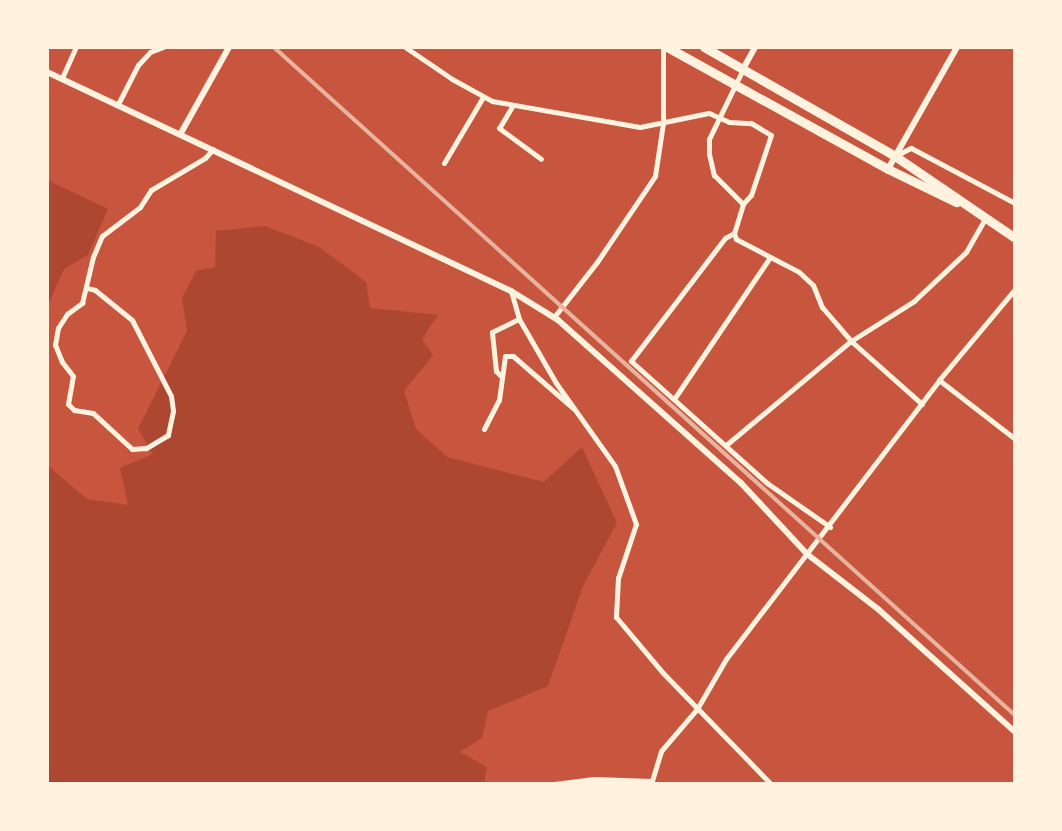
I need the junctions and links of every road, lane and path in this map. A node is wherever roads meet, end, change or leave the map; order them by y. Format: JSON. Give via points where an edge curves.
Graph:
{"nodes":[{"id":1,"x":76,"y":47,"type":"edge"},
{"id":2,"x":163,"y":47,"type":"edge"},
{"id":3,"x":229,"y":47,"type":"edge"},
{"id":4,"x":405,"y":47,"type":"edge"},
{"id":5,"x":665,"y":47,"type":"edge"},
{"id":6,"x":704,"y":47,"type":"edge"},
{"id":7,"x":755,"y":47,"type":"edge"},
{"id":8,"x":957,"y":47,"type":"edge"},
{"id":9,"x":743,"y":69,"type":"junction"},
{"id":10,"x":47,"y":72,"type":"edge"},
{"id":11,"x":62,"y":78,"type":"junction"},
{"id":12,"x":734,"y":85,"type":"junction"},
{"id":13,"x":483,"y":97,"type":"junction"},
{"id":14,"x":118,"y":104,"type":"junction"},
{"id":15,"x":513,"y":105,"type":"junction"},
{"id":16,"x":720,"y":118,"type":"junction"},
{"id":17,"x":663,"y":123,"type":"junction"},
{"id":18,"x":181,"y":133,"type":"junction"},
{"id":19,"x":213,"y":149,"type":"junction"},
{"id":20,"x":895,"y":156,"type":"junction"},
{"id":21,"x":541,"y":159,"type":"dead end"},
{"id":22,"x":444,"y":163,"type":"dead end"},
{"id":23,"x":888,"y":169,"type":"junction"},
{"id":24,"x":1015,"y":203,"type":"edge"},
{"id":25,"x":743,"y":204,"type":"junction"},
{"id":26,"x":986,"y":216,"type":"junction"},
{"id":27,"x":734,"y":233,"type":"junction"},
{"id":28,"x":1015,"y":238,"type":"edge"},
{"id":29,"x":770,"y":257,"type":"junction"},
{"id":30,"x":87,"y":288,"type":"junction"},
{"id":31,"x":1015,"y":289,"type":"edge"},
{"id":32,"x":511,"y":291,"type":"junction"},
{"id":33,"x":554,"y":317,"type":"junction"},
{"id":34,"x":519,"y":319,"type":"junction"},
{"id":35,"x":851,"y":341,"type":"junction"},
{"id":36,"x":501,"y":376,"type":"junction"},
{"id":37,"x":939,"y":380,"type":"junction"},
{"id":38,"x":674,"y":399,"type":"junction"},
{"id":39,"x":922,"y":404,"type":"junction"},
{"id":40,"x":574,"y":409,"type":"junction"},
{"id":41,"x":484,"y":429,"type":"dead end"},
{"id":42,"x":1015,"y":439,"type":"edge"},
{"id":43,"x":726,"y":445,"type":"junction"},
{"id":44,"x":830,"y":527,"type":"junction"},
{"id":45,"x":807,"y":554,"type":"junction"},
{"id":46,"x":697,"y":709,"type":"junction"},
{"id":47,"x":1015,"y":732,"type":"edge"},
{"id":48,"x":652,"y":783,"type":"edge"},
{"id":49,"x":554,"y":784,"type":"edge"},
{"id":50,"x":771,"y":784,"type":"edge"}],
"edges":[{"from":1,"to":11,"type":"street"},
{"from":2,"to":14,"type":"street","via":[[150,52],[138,65]]},
{"from":3,"to":18,"type":"street"},
{"from":4,"to":13,"type":"street"},
{"from":5,"to":12,"type":"highway"},
{"from":5,"to":17,"type":"street"},
{"from":6,"to":9,"type":"highway"},
{"from":7,"to":9,"type":"street"},
{"from":8,"to":20,"type":"street"},
{"from":9,"to":12,"type":"street"},
{"from":9,"to":20,"type":"highway"},
{"from":10,"to":11,"type":"street"},
{"from":11,"to":14,"type":"street"},
{"from":12,"to":16,"type":"street"},
{"from":12,"to":23,"type":"highway"},
{"from":13,"to":15,"type":"street"},
{"from":13,"to":22,"type":"street"},
{"from":14,"to":18,"type":"street"},
{"from":15,"to":17,"type":"street","via":[[639,127]]},
{"from":15,"to":21,"type":"street","via":[[499,128]]},
{"from":16,"to":17,"type":"street","via":[[709,113]]},
{"from":16,"to":25,"type":"street","via":[[709,139],[711,164],[714,175]]},
{"from":16,"to":25,"type":"street","via":[[751,123],[771,135],[751,195]]},
{"from":17,"to":33,"type":"street","via":[[656,176]]},
{"from":18,"to":19,"type":"street"},
{"from":19,"to":30,"type":"street","via":[[151,190],[140,207],[102,236]]},
{"from":19,"to":32,"type":"street"},
{"from":20,"to":23,"type":"street"},
{"from":20,"to":24,"type":"street","via":[[911,148]]},
{"from":20,"to":26,"type":"highway"},
{"from":23,"to":26,"type":"highway"},
{"from":25,"to":27,"type":"street"},
{"from":26,"to":28,"type":"highway"},
{"from":26,"to":35,"type":"street","via":[[966,252],[914,301]]},
{"from":27,"to":29,"type":"street","via":[[736,239]]},
{"from":27,"to":38,"type":"street","via":[[725,238],[631,361]]},
{"from":29,"to":35,"type":"street","via":[[813,285],[822,307]]},
{"from":29,"to":38,"type":"street"},
{"from":30,"to":30,"type":"street","via":[[82,303],[67,314],[55,345],[73,376],[68,404],[74,410],[93,413],[132,449],[146,448],[168,435],[171,396],[132,320]]},
{"from":31,"to":37,"type":"street"},
{"from":32,"to":33,"type":"street"},
{"from":32,"to":34,"type":"street"},
{"from":33,"to":45,"type":"street","via":[[741,483]]},
{"from":34,"to":36,"type":"street","via":[[492,332],[496,371]]},
{"from":34,"to":40,"type":"street"},
{"from":35,"to":39,"type":"street"},
{"from":35,"to":43,"type":"street"},
{"from":36,"to":40,"type":"street","via":[[505,356],[513,356]]},
{"from":36,"to":41,"type":"street","via":[[499,400]]},
{"from":37,"to":39,"type":"street"},
{"from":37,"to":42,"type":"street"},
{"from":38,"to":43,"type":"street"},
{"from":39,"to":44,"type":"street"},
{"from":40,"to":46,"type":"street","via":[[615,466],[636,524],[618,578],[616,617]]},
{"from":43,"to":44,"type":"street","via":[[767,482]]},
{"from":44,"to":45,"type":"street"},
{"from":45,"to":46,"type":"street","via":[[726,659]]},
{"from":45,"to":47,"type":"street","via":[[878,609]]},
{"from":46,"to":48,"type":"street","via":[[661,751]]},
{"from":46,"to":50,"type":"street"},
{"from":48,"to":49,"type":"street","via":[[594,779]]}]}
